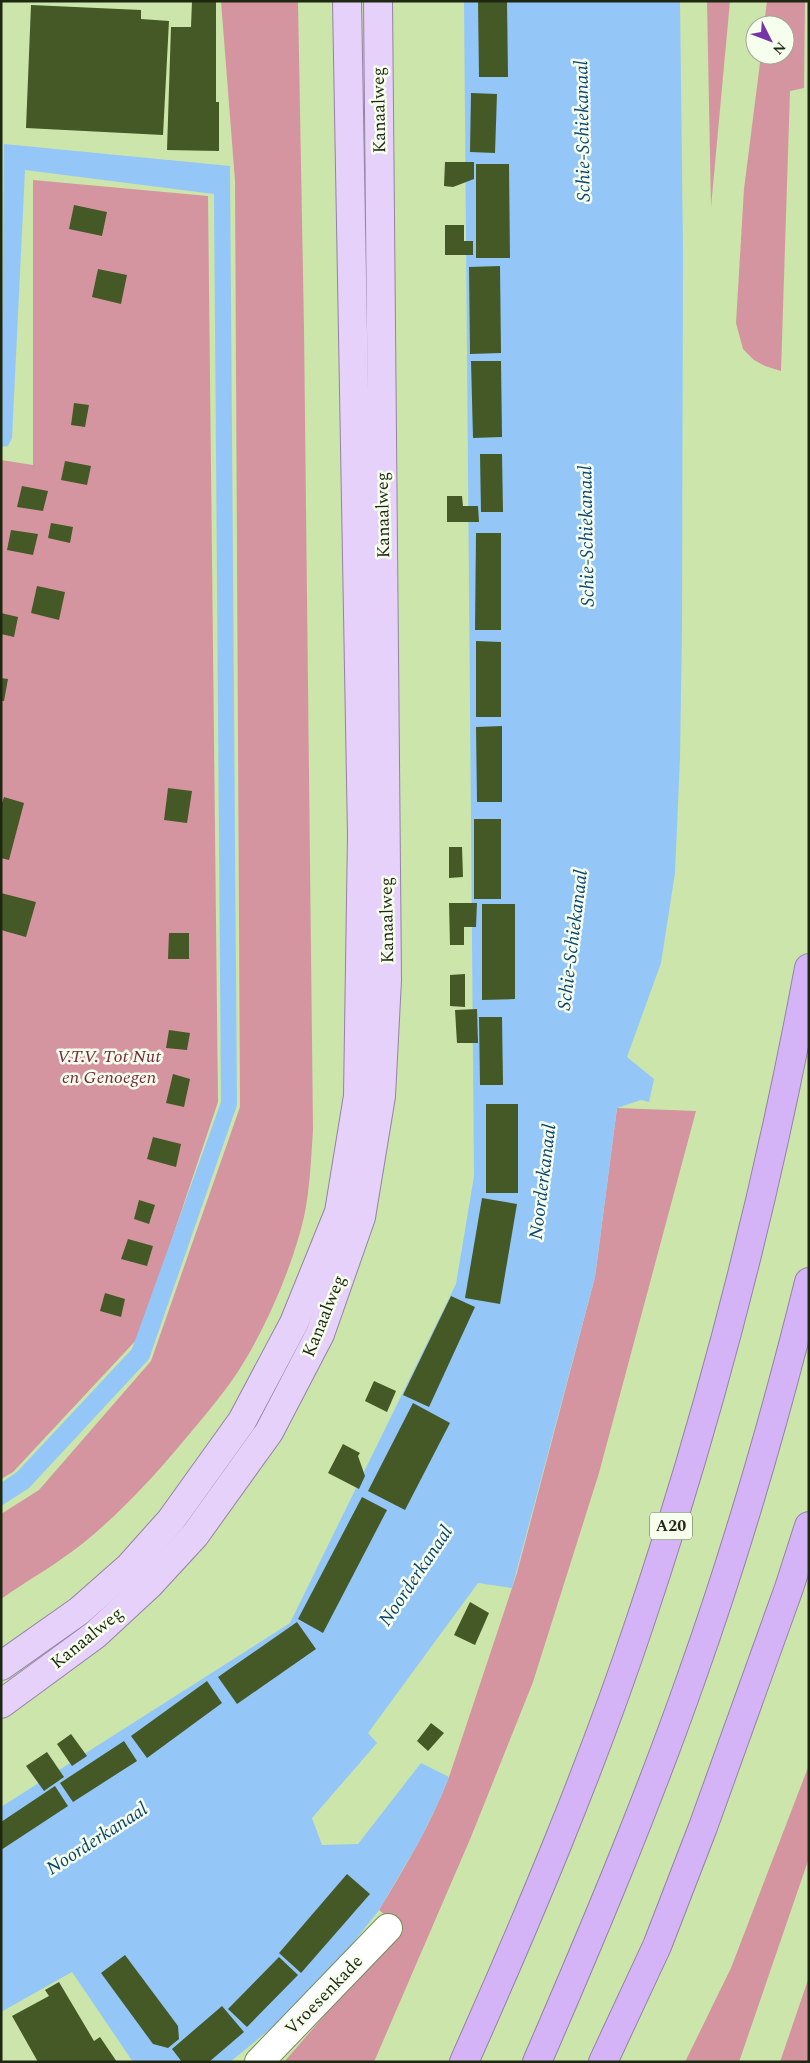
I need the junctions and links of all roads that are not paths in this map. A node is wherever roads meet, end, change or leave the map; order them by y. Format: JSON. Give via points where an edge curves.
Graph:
{"nodes":[{"id":1,"x":347,"y":1,"type":"edge"},
{"id":2,"x":378,"y":1,"type":"edge"},
{"id":3,"x":809,"y":968,"type":"edge"},
{"id":4,"x":809,"y":1282,"type":"edge"},
{"id":5,"x":809,"y":1526,"type":"edge"},
{"id":6,"x":1,"y":1666,"type":"edge"},
{"id":7,"x":1,"y":1704,"type":"edge"},
{"id":8,"x":388,"y":1928,"type":"dead end"},
{"id":9,"x":259,"y":2062,"type":"edge"},
{"id":10,"x":464,"y":2062,"type":"edge"},
{"id":11,"x":537,"y":2062,"type":"edge"},
{"id":12,"x":604,"y":2062,"type":"edge"}],
"edges":[{"from":1,"to":6,"type":"main road","name":"Kanaalweg","via":[[362,835],[358,1096],[339,1212],[294,1323],[242,1421],[172,1520],[128,1567],[79,1611]]},
{"from":2,"to":7,"type":"main road","name":"Kanaalweg","via":[[387,980],[380,1096],[361,1217],[320,1334],[269,1432],[195,1535],[149,1585],[95,1635]]},
{"from":3,"to":10,"type":"highway","number":"A20","via":[[777,1129],[697,1444],[640,1623],[592,1757],[527,1922]]},
{"from":4,"to":11,"type":"highway","via":[[772,1425],[692,1676],[641,1813]]},
{"from":5,"to":12,"type":"highway","via":[[703,1827],[657,1946]]},
{"from":8,"to":9,"type":"street","name":"Vroesenkade"}]}
